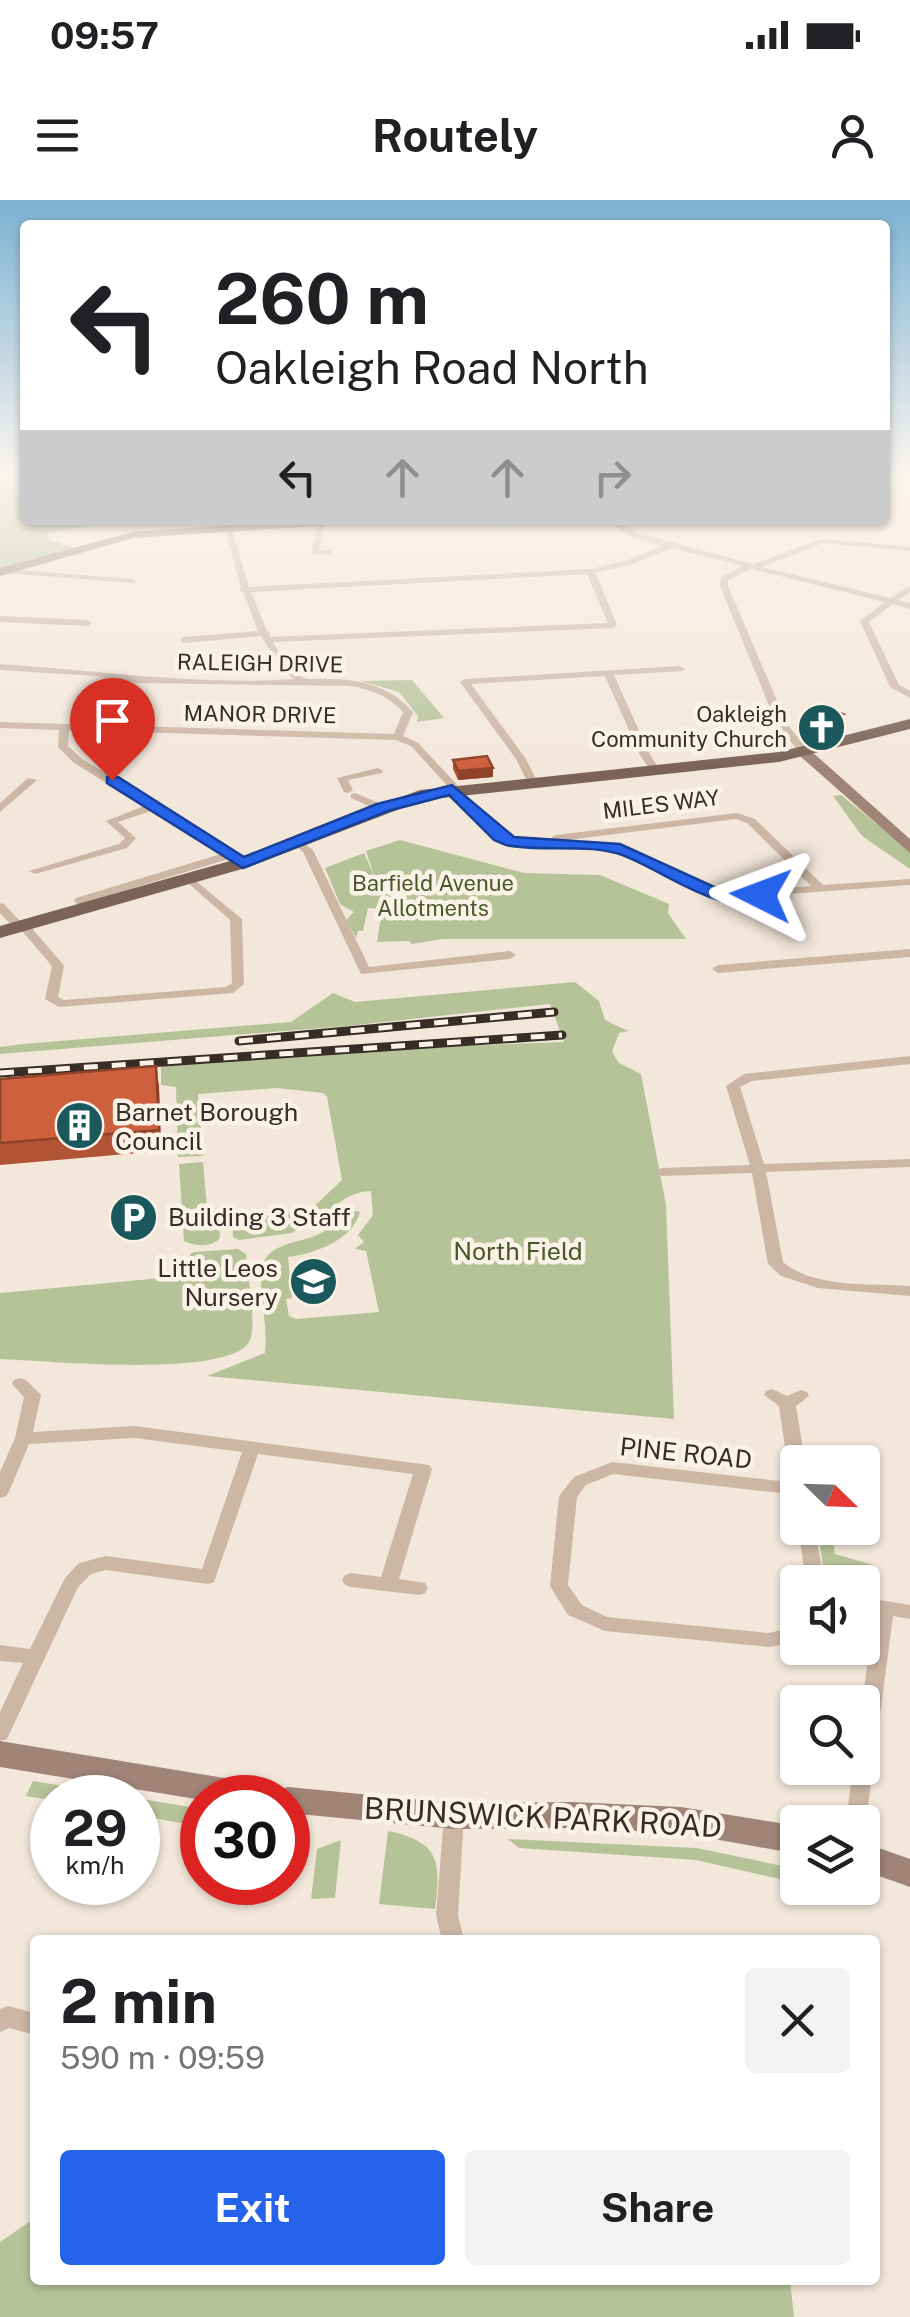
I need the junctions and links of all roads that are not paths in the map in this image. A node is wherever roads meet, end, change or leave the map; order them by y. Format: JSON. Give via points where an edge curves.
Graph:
{"nodes":[{"id":1,"x":239,"y":570,"type":"edge"},
{"id":2,"x":596,"y":570,"type":"edge"},
{"id":3,"x":745,"y":570,"type":"edge"},
{"id":4,"x":763,"y":570,"type":"edge"},
{"id":5,"x":590,"y":571,"type":"junction"},
{"id":6,"x":4,"y":572,"type":"edge"},
{"id":7,"x":132,"y":581,"type":"dead end"},
{"id":8,"x":910,"y":588,"type":"edge"},
{"id":9,"x":244,"y":590,"type":"junction"},
{"id":10,"x":890,"y":602,"type":"junction"},
{"id":11,"x":910,"y":606,"type":"edge"},
{"id":12,"x":0,"y":619,"type":"edge"},
{"id":13,"x":88,"y":623,"type":"dead end"},
{"id":14,"x":268,"y":636,"type":"junction"},
{"id":15,"x":184,"y":640,"type":"dead end"},
{"id":16,"x":0,"y":667,"type":"edge"},
{"id":17,"x":680,"y":669,"type":"dead end"},
{"id":18,"x":608,"y":674,"type":"junction"},
{"id":19,"x":301,"y":680,"type":"junction"},
{"id":20,"x":910,"y":695,"type":"edge"},
{"id":21,"x":910,"y":724,"type":"edge"},
{"id":22,"x":0,"y":726,"type":"edge"},
{"id":23,"x":64,"y":730,"type":"junction"},
{"id":24,"x":398,"y":736,"type":"junction"},
{"id":25,"x":805,"y":753,"type":"junction"},
{"id":26,"x":378,"y":771,"type":"dead end"},
{"id":27,"x":656,"y":771,"type":"junction"},
{"id":28,"x":32,"y":780,"type":"dead end"},
{"id":29,"x":533,"y":783,"type":"junction"},
{"id":30,"x":452,"y":789,"type":"junction"},
{"id":31,"x":154,"y":806,"type":"junction"},
{"id":32,"x":382,"y":808,"type":"junction"},
{"id":33,"x":0,"y":810,"type":"edge"},
{"id":34,"x":593,"y":833,"type":"junction"},
{"id":35,"x":298,"y":842,"type":"junction"},
{"id":36,"x":537,"y":842,"type":"junction"},
{"id":37,"x":620,"y":848,"type":"junction"},
{"id":38,"x":910,"y":848,"type":"edge"},
{"id":39,"x":237,"y":859,"type":"junction"},
{"id":40,"x":35,"y":871,"type":"dead end"},
{"id":41,"x":190,"y":880,"type":"junction"},
{"id":42,"x":910,"y":882,"type":"edge"},
{"id":43,"x":159,"y":883,"type":"junction"},
{"id":44,"x":821,"y":889,"type":"junction"},
{"id":45,"x":0,"y":906,"type":"edge"},
{"id":46,"x":22,"y":927,"type":"junction"},
{"id":47,"x":0,"y":932,"type":"edge"},
{"id":48,"x":910,"y":953,"type":"edge"},
{"id":49,"x":510,"y":955,"type":"dead end"},
{"id":50,"x":718,"y":969,"type":"dead end"},
{"id":51,"x":910,"y":1060,"type":"edge"},
{"id":52,"x":910,"y":1163,"type":"edge"},
{"id":53,"x":758,"y":1169,"type":"junction"},
{"id":54,"x":662,"y":1172,"type":"dead end"},
{"id":55,"x":910,"y":1291,"type":"edge"},
{"id":56,"x":20,"y":1384,"type":"dead end"},
{"id":57,"x":787,"y":1398,"type":"dead end"},
{"id":58,"x":23,"y":1438,"type":"junction"},
{"id":59,"x":794,"y":1445,"type":"edge"},
{"id":60,"x":251,"y":1449,"type":"junction"},
{"id":61,"x":780,"y":1487,"type":"edge"},
{"id":62,"x":0,"y":1492,"type":"edge"},
{"id":63,"x":351,"y":1580,"type":"dead end"},
{"id":64,"x":388,"y":1585,"type":"junction"},
{"id":65,"x":419,"y":1588,"type":"dead end"},
{"id":66,"x":880,"y":1607,"type":"edge"},
{"id":67,"x":884,"y":1608,"type":"junction"},
{"id":68,"x":910,"y":1612,"type":"edge"},
{"id":69,"x":780,"y":1638,"type":"edge"},
{"id":70,"x":0,"y":1652,"type":"edge"},
{"id":71,"x":34,"y":1657,"type":"junction"},
{"id":72,"x":0,"y":1734,"type":"edge"},
{"id":73,"x":0,"y":1754,"type":"edge"},
{"id":74,"x":180,"y":1784,"type":"edge"},
{"id":75,"x":310,"y":1802,"type":"edge"},
{"id":76,"x":858,"y":1805,"type":"edge"},
{"id":77,"x":454,"y":1816,"type":"junction"},
{"id":78,"x":780,"y":1837,"type":"edge"},
{"id":79,"x":880,"y":1863,"type":"edge"},
{"id":80,"x":910,"y":1874,"type":"edge"},
{"id":81,"x":453,"y":1935,"type":"edge"},
{"id":82,"x":0,"y":2022,"type":"edge"},
{"id":83,"x":30,"y":2023,"type":"edge"}],
"edges":[{"from":1,"to":9,"type":"street"},
{"from":2,"to":5,"type":"street"},
{"from":3,"to":25,"type":"street","via":[[724,578],[724,586],[766,693]]},
{"from":4,"to":10,"type":"street"},
{"from":5,"to":9,"type":"street"},
{"from":5,"to":14,"type":"street","via":[[613,626]]},
{"from":6,"to":7,"type":"street"},
{"from":8,"to":10,"type":"street"},
{"from":9,"to":14,"type":"street"},
{"from":10,"to":11,"type":"street"},
{"from":10,"to":20,"type":"street","via":[[864,621],[895,687]]},
{"from":12,"to":13,"type":"street"},
{"from":14,"to":15,"type":"street"},
{"from":14,"to":19,"type":"street","via":[[288,673]]},
{"from":16,"to":19,"type":"street","name":"RALEIGH DRIVE","via":[[137,680]]},
{"from":17,"to":18,"type":"street"},
{"from":18,"to":27,"type":"street"},
{"from":18,"to":29,"type":"street","via":[[465,682]]},
{"from":19,"to":24,"type":"street","name":"RALEIGH DRIVE","via":[[388,692],[408,712]]},
{"from":21,"to":25,"type":"main road"},
{"from":22,"to":23,"type":"street","name":"MANOR DRIVE"},
{"from":23,"to":24,"type":"street","name":"MANOR DRIVE"},
{"from":23,"to":31,"type":"street","via":[[63,747],[70,754]]},
{"from":24,"to":30,"type":"street","via":[[414,744]]},
{"from":25,"to":27,"type":"main road"},
{"from":25,"to":38,"type":"main road"},
{"from":26,"to":32,"type":"street","via":[[342,778],[352,793]]},
{"from":27,"to":29,"type":"main road"},
{"from":28,"to":33,"type":"street"},
{"from":29,"to":30,"type":"main road"},
{"from":30,"to":32,"type":"main road"},
{"from":30,"to":36,"type":"street","via":[[500,837]]},
{"from":31,"to":39,"type":"street"},
{"from":31,"to":40,"type":"street","via":[[111,821],[130,838],[124,846]]},
{"from":32,"to":35,"type":"main road"},
{"from":34,"to":36,"type":"street","name":"MILES WAY"},
{"from":34,"to":37,"type":"street"},
{"from":34,"to":44,"type":"street","name":"MILES WAY","via":[[737,816],[751,821]]},
{"from":35,"to":39,"type":"main road"},
{"from":35,"to":49,"type":"street","via":[[308,850],[365,971]]},
{"from":36,"to":37,"type":"street"},
{"from":37,"to":44,"type":"street","via":[[720,896]]},
{"from":39,"to":41,"type":"main road"},
{"from":39,"to":43,"type":"street"},
{"from":41,"to":43,"type":"main road"},
{"from":41,"to":46,"type":"street","via":[[236,920],[238,984],[229,990],[63,1004],[51,999],[58,966]]},
{"from":42,"to":44,"type":"street"},
{"from":43,"to":46,"type":"main road"},
{"from":45,"to":46,"type":"street"},
{"from":46,"to":47,"type":"main road"},
{"from":48,"to":50,"type":"street"},
{"from":51,"to":53,"type":"street","via":[[739,1080],[734,1086]]},
{"from":52,"to":53,"type":"street"},
{"from":53,"to":54,"type":"street"},
{"from":53,"to":55,"type":"street","via":[[782,1272],[808,1281]]},
{"from":56,"to":58,"type":"street","via":[[32,1395]]},
{"from":57,"to":59,"type":"street"},
{"from":58,"to":60,"type":"street","via":[[134,1432]]},
{"from":58,"to":62,"type":"street"},
{"from":60,"to":64,"type":"street","via":[[423,1469]]},
{"from":60,"to":71,"type":"street","via":[[208,1578],[106,1563],[85,1568],[71,1582]]},
{"from":61,"to":69,"type":"street","name":"PINE ROAD","via":[[612,1468],[597,1473],[568,1496],[559,1586],[575,1610],[605,1624]]},
{"from":63,"to":64,"type":"street"},
{"from":64,"to":65,"type":"street"},
{"from":66,"to":67,"type":"street"},
{"from":67,"to":68,"type":"street"},
{"from":67,"to":76,"type":"street"},
{"from":70,"to":71,"type":"street"},
{"from":71,"to":72,"type":"street"},
{"from":73,"to":74,"type":"main road"},
{"from":75,"to":77,"type":"main road","name":"BRUNSWICK PARK ROAD"},
{"from":77,"to":78,"type":"main road","name":"BRUNSWICK PARK ROAD","via":[[681,1820]]},
{"from":77,"to":81,"type":"street","via":[[447,1915]]},
{"from":79,"to":80,"type":"main road"},
{"from":82,"to":83,"type":"street","via":[[8,2017]]}]}
